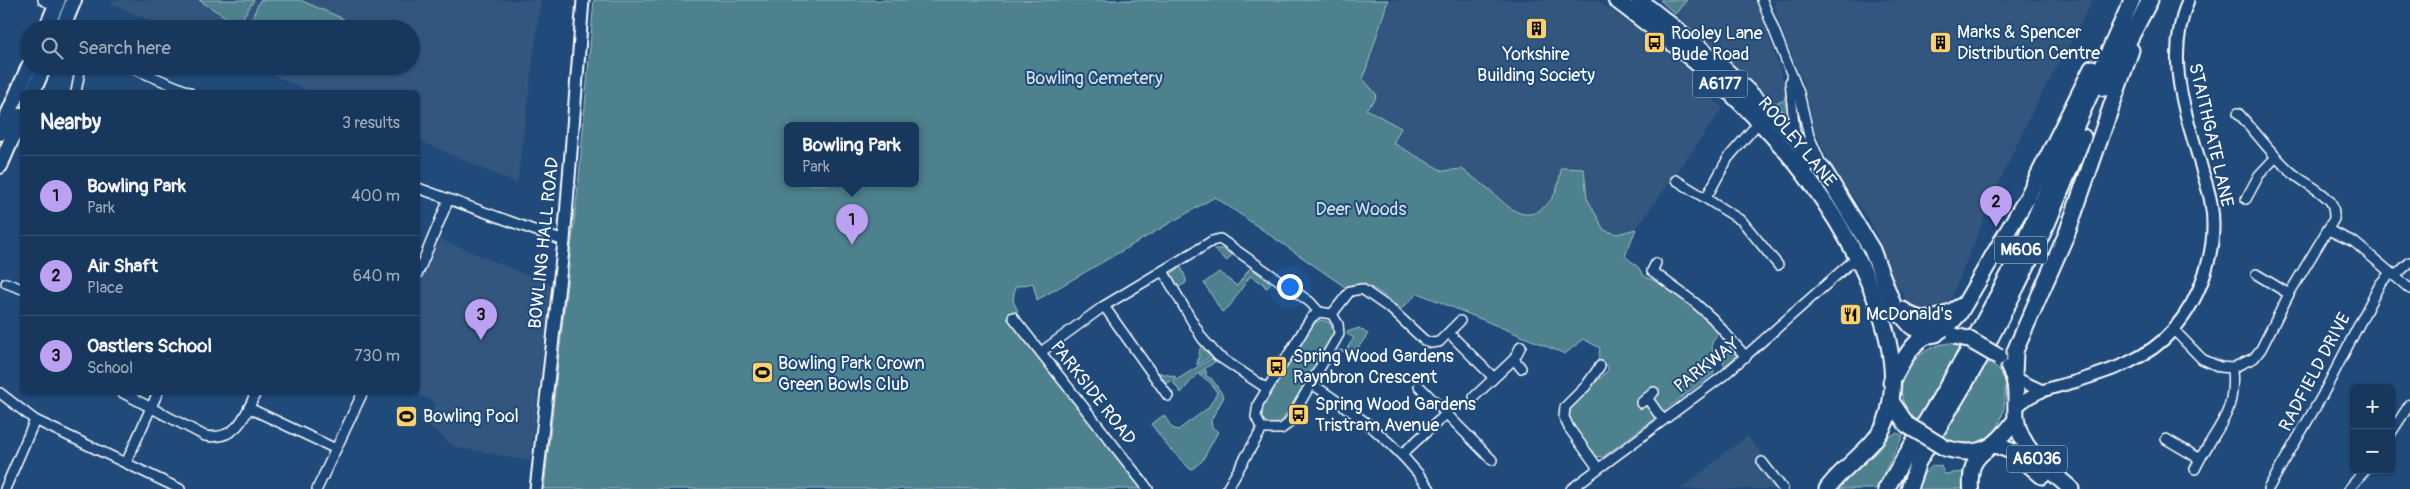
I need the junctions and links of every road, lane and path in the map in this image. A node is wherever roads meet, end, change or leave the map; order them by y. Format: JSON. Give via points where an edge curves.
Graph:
{"nodes":[{"id":1,"x":74,"y":0,"type":"edge"},
{"id":2,"x":583,"y":0,"type":"edge"},
{"id":3,"x":1616,"y":0,"type":"edge"},
{"id":4,"x":1639,"y":0,"type":"edge"},
{"id":5,"x":1763,"y":0,"type":"edge"},
{"id":6,"x":2127,"y":0,"type":"edge"},
{"id":7,"x":2132,"y":0,"type":"edge"},
{"id":8,"x":2150,"y":0,"type":"edge"},
{"id":9,"x":2188,"y":0,"type":"edge"},
{"id":10,"x":52,"y":2,"type":"edge"},
{"id":11,"x":2143,"y":15,"type":"junction"},
{"id":12,"x":48,"y":20,"type":"edge"},
{"id":13,"x":66,"y":20,"type":"edge"},
{"id":14,"x":1788,"y":67,"type":"junction"},
{"id":15,"x":25,"y":75,"type":"edge"},
{"id":16,"x":40,"y":75,"type":"edge"},
{"id":17,"x":79,"y":75,"type":"edge"},
{"id":18,"x":148,"y":75,"type":"edge"},
{"id":19,"x":34,"y":90,"type":"edge"},
{"id":20,"x":76,"y":90,"type":"edge"},
{"id":21,"x":184,"y":90,"type":"edge"},
{"id":22,"x":2238,"y":113,"type":"dead end"},
{"id":23,"x":20,"y":120,"type":"edge"},
{"id":24,"x":1759,"y":122,"type":"junction"},
{"id":25,"x":0,"y":133,"type":"edge"},
{"id":26,"x":1794,"y":137,"type":"junction"},
{"id":27,"x":2275,"y":158,"type":"junction"},
{"id":28,"x":0,"y":166,"type":"edge"},
{"id":29,"x":1824,"y":171,"type":"junction"},
{"id":30,"x":1676,"y":180,"type":"dead end"},
{"id":31,"x":1811,"y":182,"type":"junction"},
{"id":32,"x":420,"y":189,"type":"edge"},
{"id":33,"x":1706,"y":198,"type":"junction"},
{"id":34,"x":2246,"y":199,"type":"dead end"},
{"id":35,"x":448,"y":201,"type":"junction"},
{"id":36,"x":2328,"y":230,"type":"junction"},
{"id":37,"x":564,"y":241,"type":"junction"},
{"id":38,"x":1856,"y":258,"type":"junction"},
{"id":39,"x":2410,"y":262,"type":"edge"},
{"id":40,"x":1656,"y":263,"type":"dead end"},
{"id":41,"x":1778,"y":266,"type":"dead end"},
{"id":42,"x":420,"y":268,"type":"edge"},
{"id":43,"x":1163,"y":271,"type":"junction"},
{"id":44,"x":2256,"y":274,"type":"dead end"},
{"id":45,"x":2393,"y":274,"type":"junction"},
{"id":46,"x":1883,"y":279,"type":"junction"},
{"id":47,"x":6,"y":283,"type":"dead end"},
{"id":48,"x":20,"y":288,"type":"edge"},
{"id":49,"x":2410,"y":289,"type":"edge"},
{"id":50,"x":2289,"y":294,"type":"junction"},
{"id":51,"x":1964,"y":303,"type":"junction"},
{"id":52,"x":1104,"y":306,"type":"junction"},
{"id":53,"x":1319,"y":312,"type":"junction"},
{"id":54,"x":1332,"y":314,"type":"junction"},
{"id":55,"x":1013,"y":317,"type":"dead end"},
{"id":56,"x":1458,"y":321,"type":"dead end"},
{"id":57,"x":2174,"y":330,"type":"junction"},
{"id":58,"x":1449,"y":333,"type":"junction"},
{"id":59,"x":1933,"y":334,"type":"junction"},
{"id":60,"x":1521,"y":346,"type":"dead end"},
{"id":61,"x":1041,"y":352,"type":"junction"},
{"id":62,"x":1746,"y":357,"type":"junction"},
{"id":63,"x":1514,"y":359,"type":"junction"},
{"id":64,"x":1600,"y":366,"type":"dead end"},
{"id":65,"x":1521,"y":368,"type":"dead end"},
{"id":66,"x":2232,"y":368,"type":"junction"},
{"id":67,"x":1493,"y":377,"type":"junction"},
{"id":68,"x":2014,"y":377,"type":"junction"},
{"id":69,"x":1892,"y":382,"type":"junction"},
{"id":70,"x":1312,"y":384,"type":"junction"},
{"id":71,"x":1419,"y":386,"type":"dead end"},
{"id":72,"x":1266,"y":388,"type":"junction"},
{"id":73,"x":2040,"y":390,"type":"junction"},
{"id":74,"x":0,"y":393,"type":"edge"},
{"id":75,"x":126,"y":395,"type":"edge"},
{"id":76,"x":157,"y":395,"type":"edge"},
{"id":77,"x":255,"y":395,"type":"edge"},
{"id":78,"x":362,"y":395,"type":"edge"},
{"id":79,"x":1168,"y":396,"type":"dead end"},
{"id":80,"x":1474,"y":397,"type":"dead end"},
{"id":81,"x":1647,"y":398,"type":"dead end"},
{"id":82,"x":1891,"y":401,"type":"junction"},
{"id":83,"x":2410,"y":404,"type":"edge"},
{"id":84,"x":249,"y":408,"type":"junction"},
{"id":85,"x":151,"y":409,"type":"junction"},
{"id":86,"x":2016,"y":413,"type":"junction"},
{"id":87,"x":1445,"y":415,"type":"junction"},
{"id":88,"x":35,"y":420,"type":"junction"},
{"id":89,"x":1663,"y":420,"type":"junction"},
{"id":90,"x":1262,"y":429,"type":"junction"},
{"id":91,"x":2394,"y":429,"type":"edge"},
{"id":92,"x":2166,"y":439,"type":"dead end"},
{"id":93,"x":1991,"y":447,"type":"junction"},
{"id":94,"x":336,"y":450,"type":"junction"},
{"id":95,"x":1402,"y":454,"type":"junction"},
{"id":96,"x":2200,"y":459,"type":"junction"},
{"id":97,"x":1491,"y":461,"type":"dead end"},
{"id":98,"x":1762,"y":462,"type":"dead end"},
{"id":99,"x":126,"y":463,"type":"junction"},
{"id":100,"x":1598,"y":468,"type":"junction"},
{"id":101,"x":2195,"y":469,"type":"dead end"},
{"id":102,"x":2362,"y":474,"type":"edge"},
{"id":103,"x":0,"y":486,"type":"edge"},
{"id":104,"x":1780,"y":486,"type":"edge"},
{"id":105,"x":6,"y":489,"type":"edge"},
{"id":106,"x":180,"y":489,"type":"edge"},
{"id":107,"x":317,"y":489,"type":"edge"},
{"id":108,"x":536,"y":489,"type":"edge"},
{"id":109,"x":1148,"y":489,"type":"edge"},
{"id":110,"x":1227,"y":489,"type":"edge"},
{"id":111,"x":1430,"y":489,"type":"edge"},
{"id":112,"x":1571,"y":489,"type":"edge"},
{"id":113,"x":1769,"y":489,"type":"edge"},
{"id":114,"x":1827,"y":489,"type":"edge"},
{"id":115,"x":1886,"y":489,"type":"edge"},
{"id":116,"x":1909,"y":489,"type":"edge"},
{"id":117,"x":1971,"y":489,"type":"edge"},
{"id":118,"x":2056,"y":489,"type":"edge"},
{"id":119,"x":2071,"y":489,"type":"edge"},
{"id":120,"x":2268,"y":489,"type":"edge"},
{"id":121,"x":2349,"y":489,"type":"edge"}],
"edges":[{"from":1,"to":13,"type":"main road"},
{"from":2,"to":37,"type":"street","name":"BOWLING HALL ROAD"},
{"from":3,"to":24,"type":"highway","name":"ROOLEY LANE","number":"A6177","via":[[1704,70]]},
{"from":4,"to":26,"type":"highway","name":"ROOLEY LANE","number":"A6177","via":[[1714,59]]},
{"from":5,"to":14,"type":"street"},
{"from":6,"to":51,"type":"highway","number":"M606","via":[[2027,198]]},
{"from":7,"to":115,"type":"highway","number":"M606","via":[[2010,273],[1967,353]]},
{"from":8,"to":11,"type":"highway","number":"M606"},
{"from":9,"to":57,"type":"street","name":"STAITHGATE LANE","via":[[2178,38],[2177,71],[2182,103],[2212,203],[2212,241],[2204,277],[2189,309]]},
{"from":10,"to":12,"type":"main road"},
{"from":11,"to":68,"type":"highway","number":"M606","via":[[2067,233],[2015,351]]},
{"from":11,"to":116,"type":"highway","number":"M606","via":[[2111,73],[2018,284],[1980,358],[1922,456]]},
{"from":14,"to":26,"type":"street","via":[[1794,107]]},
{"from":14,"to":29,"type":"street","via":[[1799,93],[1809,136]]},
{"from":15,"to":25,"type":"main road"},
{"from":16,"to":19,"type":"main road"},
{"from":17,"to":20,"type":"street"},
{"from":18,"to":21,"type":"street"},
{"from":22,"to":27,"type":"street"},
{"from":23,"to":28,"type":"main road"},
{"from":24,"to":31,"type":"highway","name":"ROOLEY LANE","number":"A6177"},
{"from":24,"to":33,"type":"street","via":[[1728,158]]},
{"from":26,"to":29,"type":"highway","name":"ROOLEY LANE","number":"A6177"},
{"from":26,"to":31,"type":"street"},
{"from":27,"to":34,"type":"street","via":[[2259,175]]},
{"from":27,"to":36,"type":"street","via":[[2330,200],[2334,219]]},
{"from":29,"to":46,"type":"highway","name":"ROOLEY LANE","number":"A6177","via":[[1872,250]]},
{"from":30,"to":33,"type":"street"},
{"from":31,"to":38,"type":"highway","name":"ROOLEY LANE","number":"A6177"},
{"from":32,"to":35,"type":"street"},
{"from":33,"to":41,"type":"street","via":[[1742,221]]},
{"from":35,"to":37,"type":"street"},
{"from":35,"to":42,"type":"street"},
{"from":36,"to":45,"type":"street","via":[[2354,242]]},
{"from":36,"to":50,"type":"street"},
{"from":37,"to":108,"type":"street","name":"BOWLING HALL ROAD"},
{"from":38,"to":62,"type":"street","name":"PARKWAY"},
{"from":38,"to":69,"type":"highway","name":"ROOLEY LANE","number":"A6177","via":[[1883,317]]},
{"from":39,"to":45,"type":"street","name":"RADFIELD DRIVE"},
{"from":40,"to":62,"type":"street","via":[[1652,271],[1714,319]]},
{"from":43,"to":52,"type":"street"},
{"from":43,"to":53,"type":"street","via":[[1220,239],[1310,302]]},
{"from":43,"to":72,"type":"street","via":[[1202,338],[1218,356]]},
{"from":44,"to":50,"type":"street"},
{"from":45,"to":49,"type":"street"},
{"from":45,"to":120,"type":"street","name":"RADFIELD DRIVE","via":[[2380,284],[2322,396]]},
{"from":46,"to":51,"type":"highway","number":"M606","via":[[1904,310],[1918,319],[1942,317]]},
{"from":46,"to":59,"type":"highway","name":"ROOLEY LANE","number":"A6177","via":[[1899,315],[1914,328]]},
{"from":47,"to":48,"type":"street"},
{"from":50,"to":66,"type":"street","via":[[2261,350],[2254,358]]},
{"from":51,"to":59,"type":"highway","number":"M606","via":[[1955,320]]},
{"from":52,"to":61,"type":"street"},
{"from":52,"to":79,"type":"street"},
{"from":53,"to":54,"type":"street"},
{"from":53,"to":72,"type":"street","via":[[1310,318]]},
{"from":54,"to":58,"type":"street","via":[[1350,291],[1362,289],[1392,310],[1424,340],[1439,342]]},
{"from":54,"to":70,"type":"street","via":[[1339,334]]},
{"from":55,"to":61,"type":"street","name":"PARKSIDE ROAD"},
{"from":56,"to":58,"type":"street"},
{"from":57,"to":66,"type":"street","via":[[2202,359]]},
{"from":57,"to":73,"type":"street","name":"STAITHGATE LANE","via":[[2129,363]]},
{"from":58,"to":67,"type":"street"},
{"from":59,"to":68,"type":"highway","number":"A6177","bridge":true,"via":[[1968,339],[1999,357]]},
{"from":59,"to":69,"type":"highway","number":"A6177","via":[[1913,346]]},
{"from":60,"to":63,"type":"street"},
{"from":61,"to":109,"type":"street","name":"PARKSIDE ROAD"},
{"from":62,"to":89,"type":"street","name":"PARKWAY"},
{"from":63,"to":65,"type":"street"},
{"from":63,"to":67,"type":"street"},
{"from":64,"to":100,"type":"street","via":[[1565,407],[1564,417]]},
{"from":66,"to":96,"type":"street","via":[[2234,390],[2230,406]]},
{"from":67,"to":80,"type":"street"},
{"from":68,"to":73,"type":"street"},
{"from":68,"to":86,"type":"highway"},
{"from":69,"to":82,"type":"highway","number":"A6177"},
{"from":70,"to":90,"type":"street","via":[[1288,424],[1281,429]]},
{"from":70,"to":95,"type":"street","via":[[1368,422]]},
{"from":71,"to":87,"type":"street"},
{"from":72,"to":90,"type":"street","via":[[1255,410]]},
{"from":73,"to":86,"type":"street","name":"STAITHGATE LANE"},
{"from":74,"to":88,"type":"street"},
{"from":75,"to":85,"type":"street"},
{"from":76,"to":85,"type":"street"},
{"from":77,"to":84,"type":"street"},
{"from":78,"to":94,"type":"street"},
{"from":81,"to":89,"type":"street"},
{"from":82,"to":93,"type":"highway","bridge":true,"via":[[1907,425],[1945,448],[1955,451]]},
{"from":82,"to":114,"type":"highway","number":"A6177","via":[[1882,429]]},
{"from":83,"to":91,"type":"street"},
{"from":84,"to":85,"type":"street","via":[[235,429],[216,438],[204,436]]},
{"from":84,"to":94,"type":"street"},
{"from":85,"to":99,"type":"street"},
{"from":86,"to":93,"type":"highway"},
{"from":86,"to":119,"type":"highway","number":"A6036","via":[[2029,449]]},
{"from":87,"to":95,"type":"street"},
{"from":87,"to":97,"type":"street"},
{"from":88,"to":99,"type":"street"},
{"from":88,"to":105,"type":"street"},
{"from":89,"to":100,"type":"street","name":"PARKWAY"},
{"from":90,"to":110,"type":"street"},
{"from":92,"to":96,"type":"street"},
{"from":93,"to":117,"type":"main road","via":[[1977,457],[1971,468]]},
{"from":93,"to":118,"type":"highway","number":"A6036","via":[[2014,452]]},
{"from":94,"to":107,"type":"street"},
{"from":95,"to":111,"type":"street"},
{"from":96,"to":101,"type":"street"},
{"from":98,"to":104,"type":"street"},
{"from":99,"to":106,"type":"street"},
{"from":100,"to":112,"type":"street","name":"PARKWAY"},
{"from":102,"to":121,"type":"street"},
{"from":103,"to":105,"type":"street"},
{"from":104,"to":113,"type":"street"}]}
